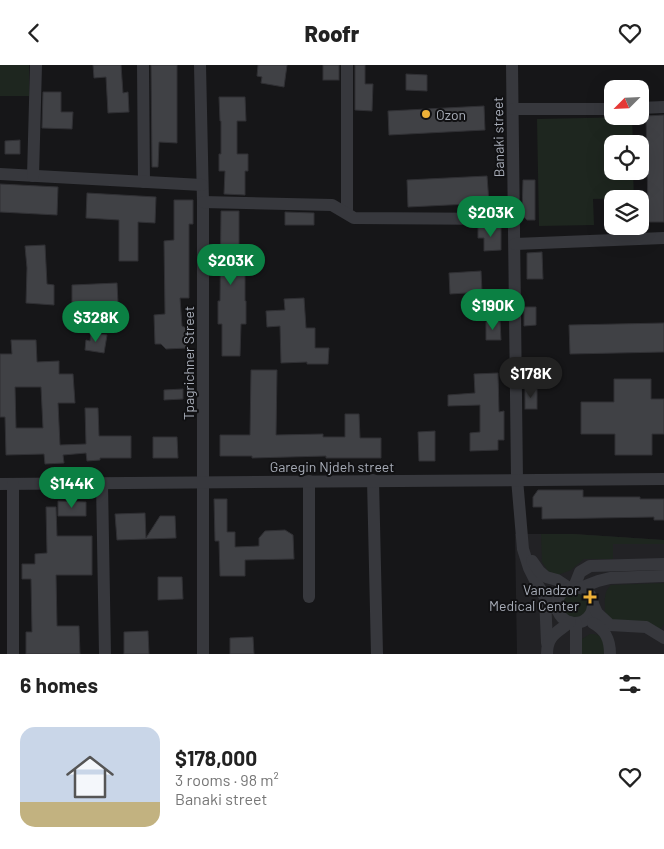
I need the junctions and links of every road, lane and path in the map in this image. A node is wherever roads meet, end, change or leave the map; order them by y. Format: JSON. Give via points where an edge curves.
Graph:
{"nodes":[{"id":1,"x":36,"y":65,"type":"edge"},
{"id":2,"x":143,"y":65,"type":"edge"},
{"id":3,"x":200,"y":65,"type":"edge"},
{"id":4,"x":347,"y":65,"type":"edge"},
{"id":5,"x":512,"y":65,"type":"edge"},
{"id":6,"x":664,"y":107,"type":"edge"},
{"id":7,"x":649,"y":108,"type":"edge"},
{"id":8,"x":513,"y":109,"type":"junction"},
{"id":9,"x":604,"y":109,"type":"edge"},
{"id":10,"x":0,"y":174,"type":"edge"},
{"id":11,"x":33,"y":176,"type":"junction"},
{"id":12,"x":144,"y":182,"type":"junction"},
{"id":13,"x":202,"y":185,"type":"junction"},
{"id":14,"x":203,"y":202,"type":"junction"},
{"id":15,"x":347,"y":213,"type":"junction"},
{"id":16,"x":514,"y":219,"type":"junction"},
{"id":17,"x":664,"y":238,"type":"edge"},
{"id":18,"x":515,"y":245,"type":"junction"},
{"id":19,"x":517,"y":479,"type":"junction"},
{"id":20,"x":664,"y":479,"type":"edge"},
{"id":21,"x":373,"y":480,"type":"junction"},
{"id":22,"x":204,"y":481,"type":"junction"},
{"id":23,"x":309,"y":481,"type":"junction"},
{"id":24,"x":102,"y":483,"type":"junction"},
{"id":25,"x":6,"y":484,"type":"edge"},
{"id":26,"x":523,"y":549,"type":"junction"},
{"id":27,"x":664,"y":564,"type":"edge"},
{"id":28,"x":664,"y":577,"type":"edge"},
{"id":29,"x":574,"y":588,"type":"junction"},
{"id":30,"x":309,"y":597,"type":"dead end"},
{"id":31,"x":545,"y":597,"type":"junction"},
{"id":32,"x":593,"y":604,"type":"junction"},
{"id":33,"x":558,"y":611,"type":"junction"},
{"id":34,"x":576,"y":622,"type":"junction"},
{"id":35,"x":664,"y":638,"type":"edge"},
{"id":36,"x":547,"y":649,"type":"edge"},
{"id":37,"x":13,"y":654,"type":"edge"},
{"id":38,"x":105,"y":654,"type":"edge"},
{"id":39,"x":203,"y":654,"type":"edge"},
{"id":40,"x":377,"y":654,"type":"edge"},
{"id":41,"x":576,"y":654,"type":"edge"},
{"id":42,"x":610,"y":654,"type":"edge"}],
"edges":[{"from":1,"to":11,"type":"street"},
{"from":2,"to":12,"type":"street"},
{"from":3,"to":13,"type":"street","name":"Tpagrichner Street"},
{"from":4,"to":15,"type":"street"},
{"from":5,"to":8,"type":"street","name":"Banaki street"},
{"from":6,"to":7,"type":"street"},
{"from":8,"to":9,"type":"street"},
{"from":8,"to":16,"type":"street","name":"Banaki street"},
{"from":10,"to":11,"type":"street"},
{"from":11,"to":12,"type":"street"},
{"from":12,"to":13,"type":"street"},
{"from":13,"to":14,"type":"street","name":"Tpagrichner Street"},
{"from":14,"to":15,"type":"street","via":[[332,205]]},
{"from":14,"to":22,"type":"street","name":"Tpagrichner Street"},
{"from":15,"to":16,"type":"street","via":[[354,218]]},
{"from":16,"to":18,"type":"street","name":"Banaki street"},
{"from":17,"to":18,"type":"street"},
{"from":18,"to":19,"type":"street","name":"Banaki street"},
{"from":19,"to":20,"type":"street","name":"Garegin Njdeh street"},
{"from":19,"to":21,"type":"street","name":"Garegin Njdeh street"},
{"from":19,"to":26,"type":"street","name":"Banaki street"},
{"from":21,"to":23,"type":"street","name":"Garegin Njdeh street"},
{"from":21,"to":40,"type":"street"},
{"from":22,"to":23,"type":"street","name":"Garegin Njdeh street"},
{"from":22,"to":24,"type":"street","name":"Garegin Njdeh street"},
{"from":22,"to":39,"type":"street","name":"Tpagrichner Street"},
{"from":23,"to":30,"type":"street"},
{"from":24,"to":25,"type":"street","name":"Garegin Njdeh street"},
{"from":24,"to":38,"type":"street"},
{"from":25,"to":37,"type":"street"},
{"from":26,"to":29,"type":"street","via":[[546,577]]},
{"from":26,"to":31,"type":"street","name":"Banaki street"},
{"from":27,"to":29,"type":"street","via":[[590,566],[580,572]]},
{"from":28,"to":29,"type":"street","via":[[610,579]]},
{"from":29,"to":32,"type":"street","via":[[589,594]]},
{"from":29,"to":33,"type":"street","via":[[564,591],[558,600]]},
{"from":31,"to":33,"type":"street"},
{"from":31,"to":36,"type":"street"},
{"from":32,"to":34,"type":"street","via":[[590,615]]},
{"from":32,"to":35,"type":"street","via":[[597,613],[610,625],[646,627]]},
{"from":33,"to":34,"type":"street","via":[[561,616]]},
{"from":34,"to":36,"type":"street","via":[[552,636]]},
{"from":34,"to":41,"type":"street"},
{"from":34,"to":42,"type":"street","via":[[590,621],[606,633]]}]}
